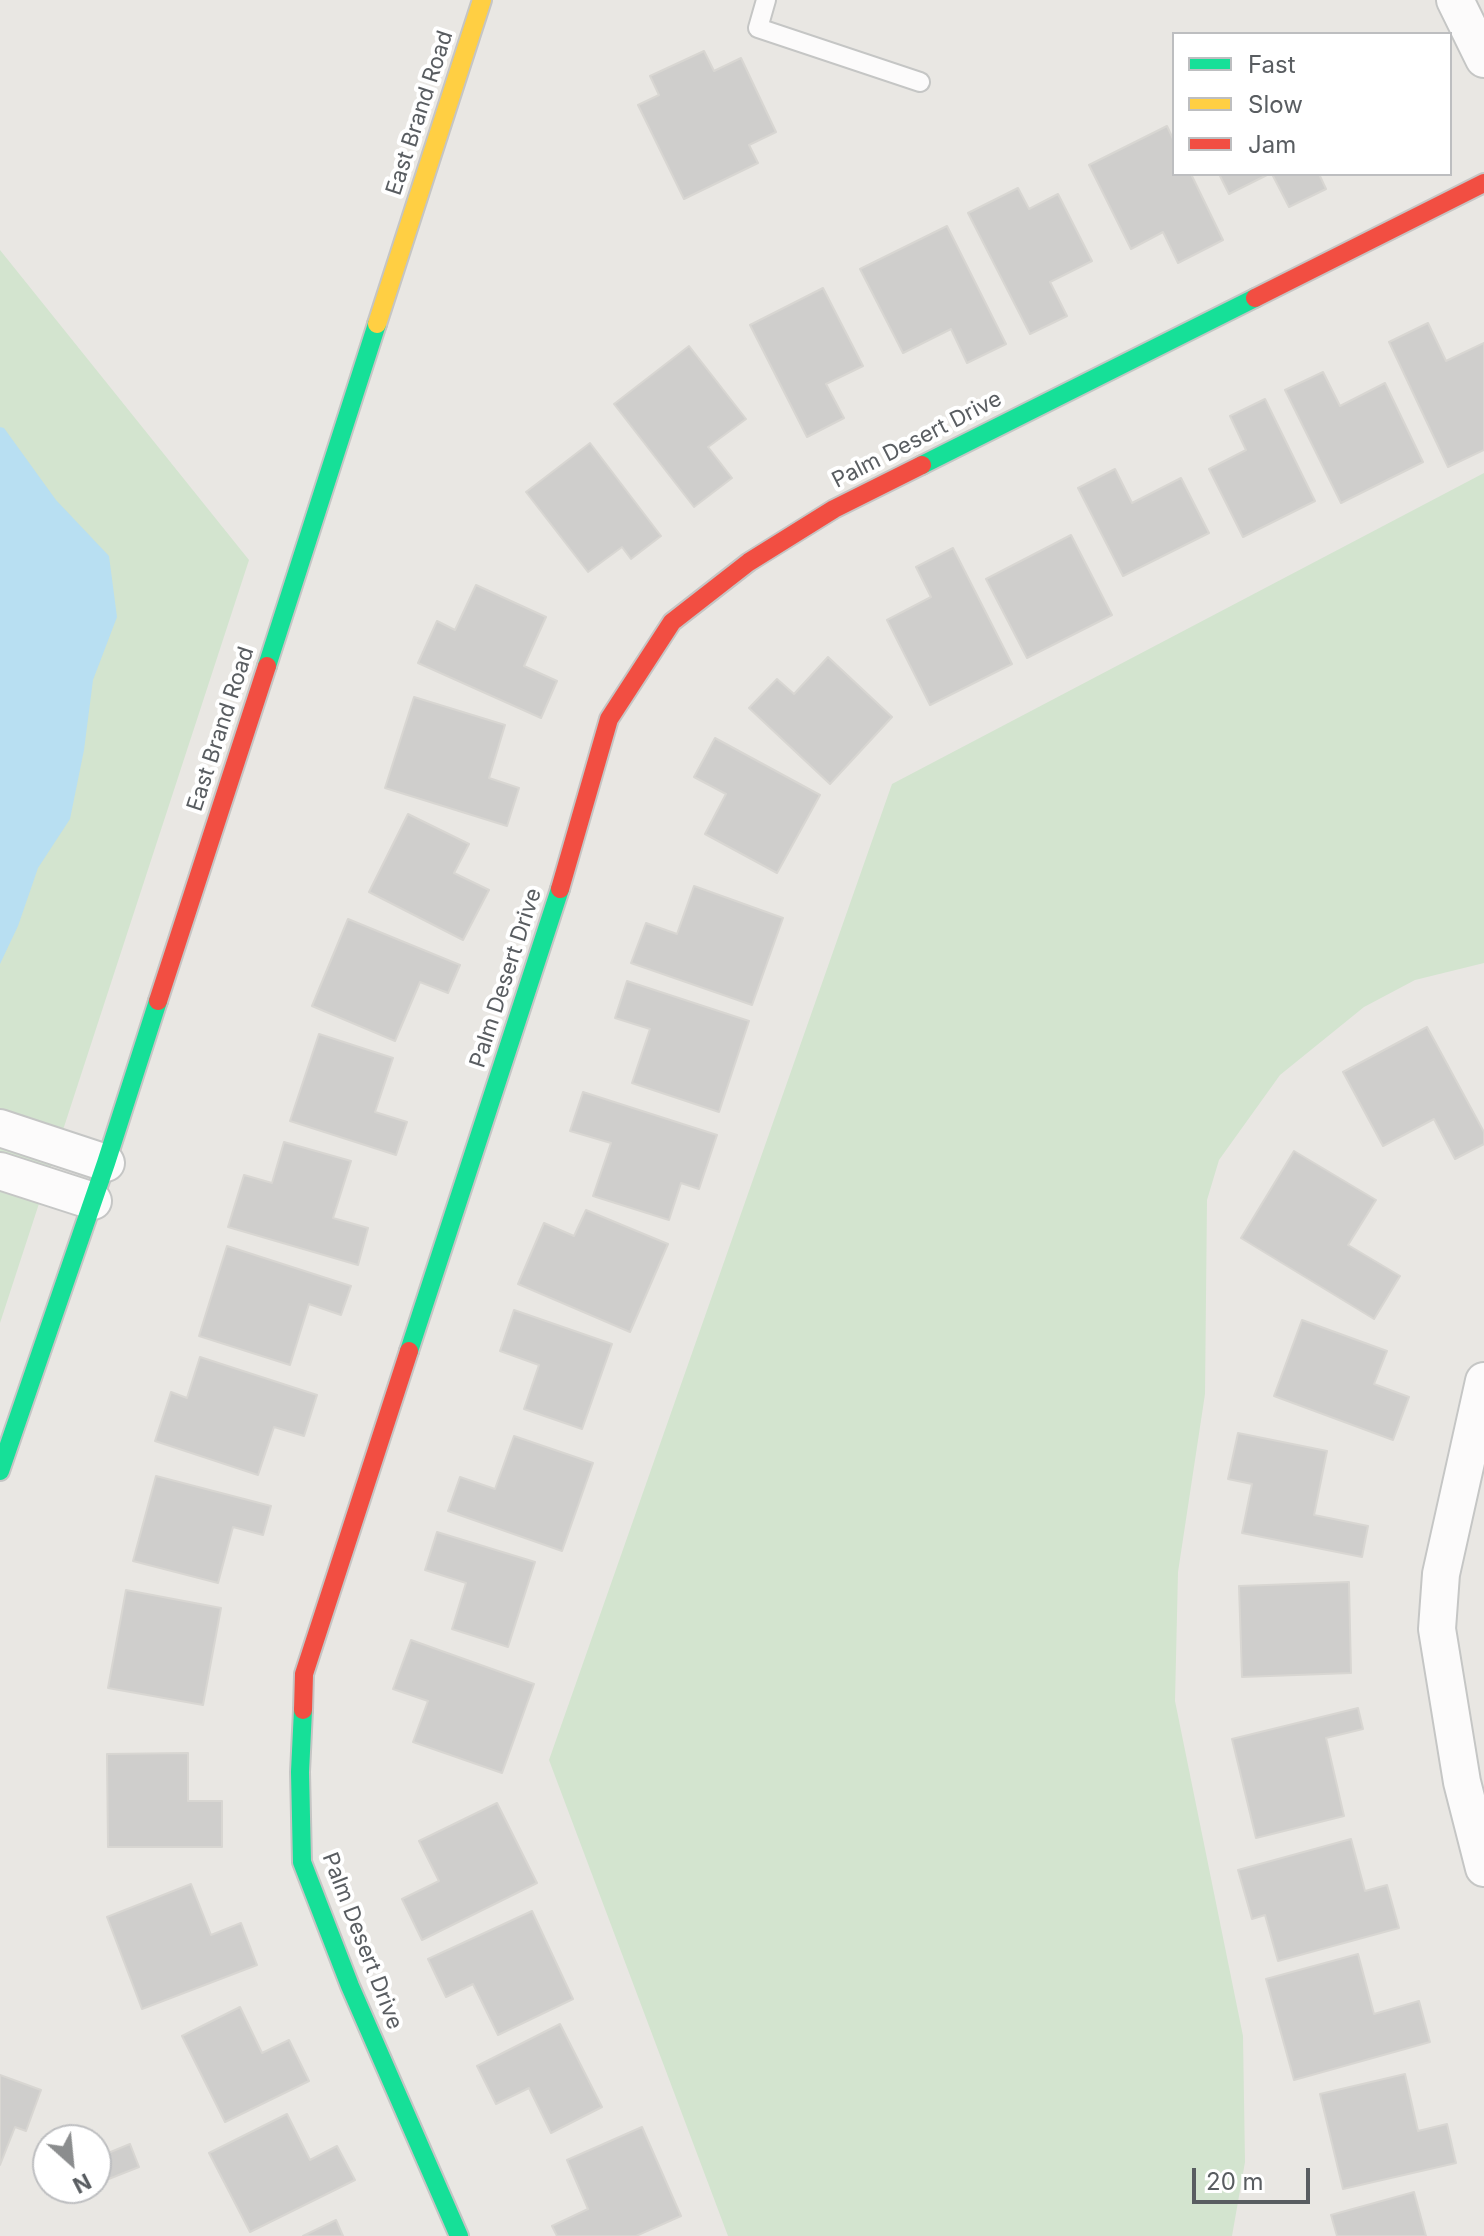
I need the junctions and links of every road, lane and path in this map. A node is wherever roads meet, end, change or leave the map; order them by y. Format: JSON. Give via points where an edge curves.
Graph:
{"nodes":[{"id":1,"x":482,"y":0,"type":"edge"},
{"id":2,"x":766,"y":0,"type":"edge"},
{"id":3,"x":1455,"y":0,"type":"edge"},
{"id":4,"x":1484,"y":59,"type":"edge"},
{"id":5,"x":920,"y":82,"type":"dead end"},
{"id":6,"x":1484,"y":183,"type":"edge"},
{"id":7,"x":0,"y":1128,"type":"edge"},
{"id":8,"x":106,"y":1163,"type":"junction"},
{"id":9,"x":0,"y":1171,"type":"edge"},
{"id":10,"x":93,"y":1201,"type":"junction"},
{"id":11,"x":1484,"y":1381,"type":"edge"},
{"id":12,"x":0,"y":1471,"type":"edge"},
{"id":13,"x":1484,"y":1868,"type":"edge"},
{"id":14,"x":459,"y":2236,"type":"edge"}],
"edges":[{"from":1,"to":8,"type":"street","name":"East Brand Road"},
{"from":2,"to":5,"type":"lane","via":[[758,28]]},
{"from":3,"to":4,"type":"street"},
{"from":6,"to":14,"type":"street","name":"Palm Desert Drive","via":[[834,509],[749,562],[672,622],[609,719],[561,887],[304,1674],[302,1862]]},
{"from":7,"to":8,"type":"street"},
{"from":8,"to":10,"type":"street","name":"East Brand Road"},
{"from":9,"to":10,"type":"street"},
{"from":10,"to":12,"type":"street","name":"East Brand Road"},
{"from":11,"to":13,"type":"street","via":[[1441,1574],[1437,1629],[1462,1782]]}]}
